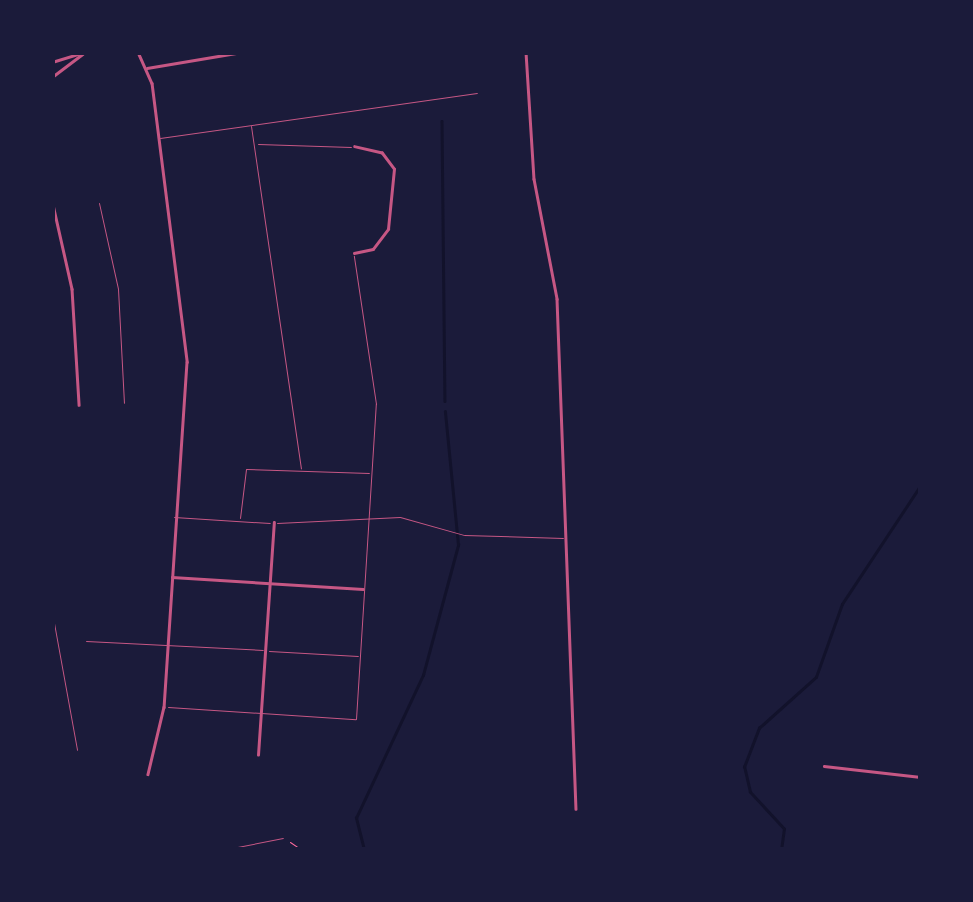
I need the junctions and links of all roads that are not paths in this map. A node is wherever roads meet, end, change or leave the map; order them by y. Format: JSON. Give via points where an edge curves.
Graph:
{"nodes":[{"id":1,"x":138,"y":52,"type":"edge"},
{"id":2,"x":242,"y":52,"type":"edge"},
{"id":3,"x":526,"y":52,"type":"edge"},
{"id":4,"x":83,"y":53,"type":"edge"},
{"id":5,"x":52,"y":62,"type":"edge"},
{"id":6,"x":145,"y":68,"type":"junction"},
{"id":7,"x":52,"y":77,"type":"edge"},
{"id":8,"x":477,"y":93,"type":"dead end"},
{"id":9,"x":251,"y":126,"type":"junction"},
{"id":10,"x":160,"y":138,"type":"junction"},
{"id":11,"x":256,"y":144,"type":"junction"},
{"id":12,"x":355,"y":146,"type":"joint"},
{"id":13,"x":52,"y":200,"type":"edge"},
{"id":14,"x":99,"y":203,"type":"dead end"},
{"id":15,"x":354,"y":253,"type":"joint"},
{"id":16,"x":124,"y":403,"type":"dead end"},
{"id":17,"x":79,"y":405,"type":"dead end"},
{"id":18,"x":301,"y":468,"type":"junction"},
{"id":19,"x":371,"y":473,"type":"junction"},
{"id":20,"x":174,"y":518,"type":"junction"},
{"id":21,"x":239,"y":521,"type":"junction"},
{"id":22,"x":274,"y":523,"type":"junction"},
{"id":23,"x":367,"y":525,"type":"junction"},
{"id":24,"x":563,"y":538,"type":"junction"},
{"id":25,"x":170,"y":577,"type":"junction"},
{"id":26,"x":270,"y":584,"type":"junction"},
{"id":27,"x":363,"y":589,"type":"junction"},
{"id":28,"x":52,"y":612,"type":"edge"},
{"id":29,"x":86,"y":641,"type":"dead end"},
{"id":30,"x":168,"y":644,"type":"junction"},
{"id":31,"x":266,"y":650,"type":"junction"},
{"id":32,"x":358,"y":656,"type":"junction"},
{"id":33,"x":164,"y":707,"type":"junction"},
{"id":34,"x":261,"y":714,"type":"junction"},
{"id":35,"x":77,"y":750,"type":"dead end"},
{"id":36,"x":258,"y":756,"type":"dead end"},
{"id":37,"x":824,"y":766,"type":"dead end"},
{"id":38,"x":148,"y":774,"type":"dead end"},
{"id":39,"x":920,"y":777,"type":"edge"},
{"id":40,"x":576,"y":809,"type":"dead end"},
{"id":41,"x":283,"y":838,"type":"road end"},
{"id":42,"x":222,"y":850,"type":"edge"}],
"edges":[{"from":1,"to":6,"type":"street"},
{"from":2,"to":6,"type":"street"},
{"from":3,"to":24,"type":"street","via":[[534,179],[557,299]]},
{"from":4,"to":5,"type":"street"},
{"from":4,"to":7,"type":"street"},
{"from":6,"to":10,"type":"street"},
{"from":8,"to":9,"type":"lane"},
{"from":9,"to":10,"type":"lane"},
{"from":9,"to":11,"type":"lane"},
{"from":10,"to":20,"type":"street","via":[[187,362]]},
{"from":11,"to":12,"type":"lane"},
{"from":11,"to":18,"type":"lane"},
{"from":12,"to":15,"type":"street","via":[[382,153],[394,170],[388,228],[373,249]]},
{"from":13,"to":17,"type":"street","via":[[72,289]]},
{"from":14,"to":16,"type":"lane","via":[[118,289]]},
{"from":15,"to":19,"type":"lane","via":[[376,404]]},
{"from":18,"to":19,"type":"lane"},
{"from":18,"to":21,"type":"lane","via":[[246,468]]},
{"from":19,"to":23,"type":"lane"},
{"from":20,"to":21,"type":"lane"},
{"from":20,"to":25,"type":"street"},
{"from":21,"to":22,"type":"lane"},
{"from":22,"to":23,"type":"lane"},
{"from":22,"to":26,"type":"street"},
{"from":23,"to":24,"type":"lane","via":[[400,517],[464,535]]},
{"from":23,"to":27,"type":"lane"},
{"from":24,"to":40,"type":"street"},
{"from":25,"to":26,"type":"street"},
{"from":25,"to":30,"type":"street"},
{"from":26,"to":27,"type":"street"},
{"from":26,"to":31,"type":"street"},
{"from":27,"to":32,"type":"lane"},
{"from":28,"to":35,"type":"lane"},
{"from":29,"to":30,"type":"lane"},
{"from":30,"to":31,"type":"lane"},
{"from":30,"to":33,"type":"street"},
{"from":31,"to":32,"type":"lane"},
{"from":31,"to":34,"type":"street"},
{"from":32,"to":34,"type":"lane","via":[[356,719]]},
{"from":33,"to":34,"type":"lane"},
{"from":33,"to":38,"type":"street"},
{"from":34,"to":36,"type":"street"},
{"from":37,"to":39,"type":"street"},
{"from":41,"to":42,"type":"lane"}]}
